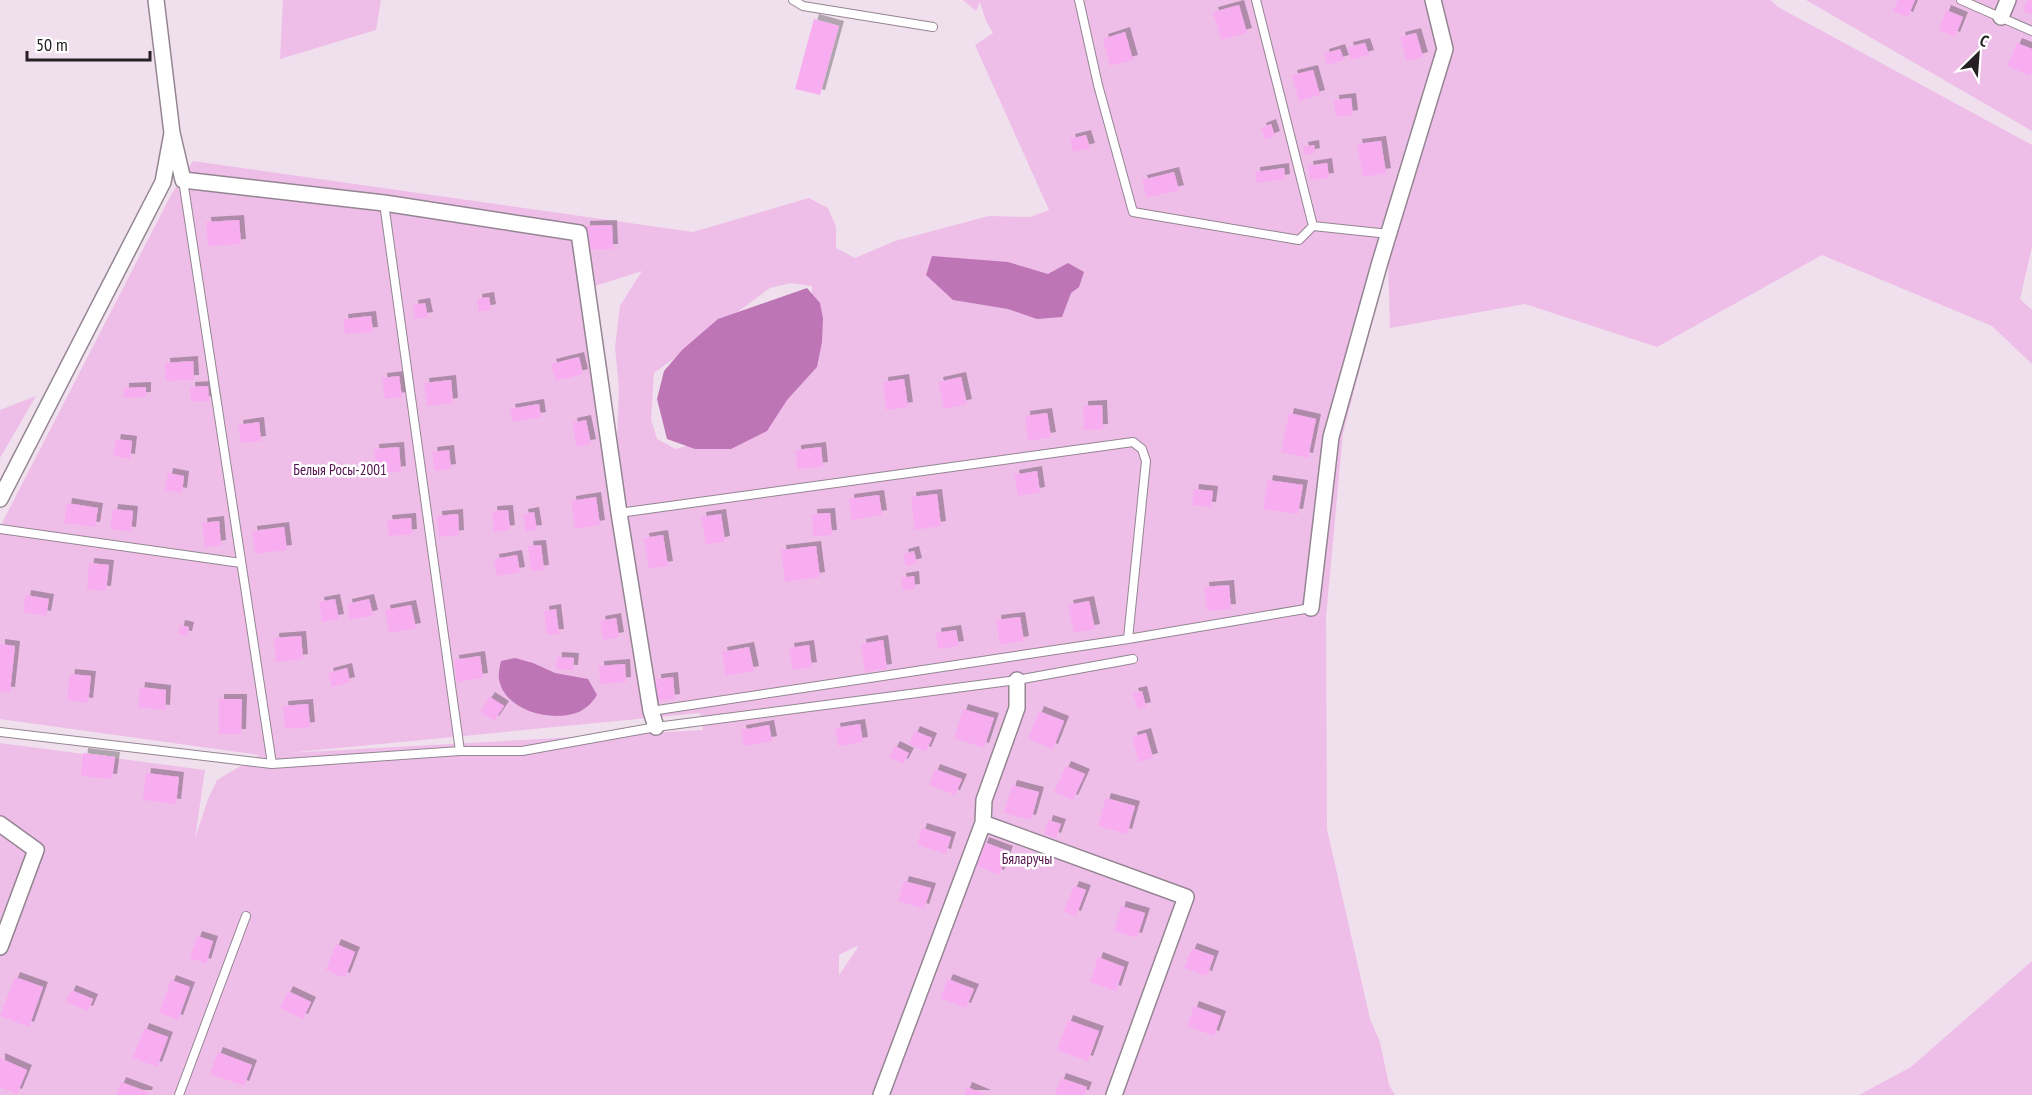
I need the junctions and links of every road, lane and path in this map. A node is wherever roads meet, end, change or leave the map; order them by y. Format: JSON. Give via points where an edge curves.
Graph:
{"nodes":[{"id":1,"x":156,"y":0,"type":"edge"},
{"id":2,"x":793,"y":0,"type":"edge"},
{"id":3,"x":1079,"y":0,"type":"edge"},
{"id":4,"x":1256,"y":0,"type":"edge"},
{"id":5,"x":1433,"y":0,"type":"edge"},
{"id":6,"x":1961,"y":0,"type":"edge"},
{"id":7,"x":2008,"y":0,"type":"edge"},
{"id":8,"x":2001,"y":17,"type":"junction"},
{"id":9,"x":933,"y":27,"type":"dead end"},
{"id":10,"x":2032,"y":31,"type":"edge"},
{"id":11,"x":171,"y":133,"type":"junction"},
{"id":12,"x":183,"y":180,"type":"junction"},
{"id":13,"x":384,"y":203,"type":"junction"},
{"id":14,"x":1313,"y":226,"type":"junction"},
{"id":15,"x":1389,"y":234,"type":"junction"},
{"id":16,"x":0,"y":499,"type":"edge"},
{"id":17,"x":619,"y":513,"type":"junction"},
{"id":18,"x":0,"y":529,"type":"edge"},
{"id":19,"x":241,"y":563,"type":"junction"},
{"id":20,"x":1311,"y":608,"type":"joint"},
{"id":21,"x":1128,"y":639,"type":"junction"},
{"id":22,"x":1133,"y":659,"type":"dead end"},
{"id":23,"x":1017,"y":680,"type":"junction"},
{"id":24,"x":651,"y":711,"type":"junction"},
{"id":25,"x":656,"y":728,"type":"junction"},
{"id":26,"x":0,"y":732,"type":"edge"},
{"id":27,"x":460,"y":751,"type":"junction"},
{"id":28,"x":272,"y":764,"type":"junction"},
{"id":29,"x":983,"y":823,"type":"junction"},
{"id":30,"x":0,"y":824,"type":"edge"},
{"id":31,"x":246,"y":916,"type":"dead end"},
{"id":32,"x":0,"y":947,"type":"edge"},
{"id":33,"x":179,"y":1095,"type":"edge"},
{"id":34,"x":881,"y":1095,"type":"edge"},
{"id":35,"x":1114,"y":1095,"type":"edge"}],
"edges":[{"from":1,"to":11,"type":"street"},
{"from":2,"to":9,"type":"lane","via":[[802,6]]},
{"from":3,"to":14,"type":"lane","via":[[1133,212],[1299,240]]},
{"from":4,"to":14,"type":"lane"},
{"from":5,"to":15,"type":"street","via":[[1445,49]]},
{"from":6,"to":8,"type":"lane"},
{"from":7,"to":8,"type":"street"},
{"from":8,"to":10,"type":"lane"},
{"from":11,"to":12,"type":"street"},
{"from":11,"to":16,"type":"street","via":[[163,182]]},
{"from":12,"to":13,"type":"street"},
{"from":12,"to":19,"type":"lane"},
{"from":13,"to":17,"type":"street","via":[[579,233]]},
{"from":13,"to":27,"type":"lane"},
{"from":14,"to":15,"type":"lane"},
{"from":15,"to":20,"type":"street","via":[[1331,437]]},
{"from":17,"to":21,"type":"lane","via":[[1133,442],[1142,449],[1146,460]]},
{"from":17,"to":24,"type":"street"},
{"from":18,"to":19,"type":"lane"},
{"from":19,"to":28,"type":"lane"},
{"from":20,"to":21,"type":"lane"},
{"from":21,"to":24,"type":"lane"},
{"from":22,"to":23,"type":"lane"},
{"from":23,"to":25,"type":"lane"},
{"from":23,"to":29,"type":"street","via":[[1017,708],[984,800]]},
{"from":24,"to":25,"type":"street"},
{"from":25,"to":27,"type":"lane","via":[[522,750]]},
{"from":26,"to":28,"type":"lane"},
{"from":27,"to":28,"type":"lane"},
{"from":29,"to":34,"type":"street"},
{"from":29,"to":35,"type":"street","via":[[1186,897]]},
{"from":30,"to":32,"type":"street","via":[[36,850]]},
{"from":31,"to":33,"type":"lane"}]}
